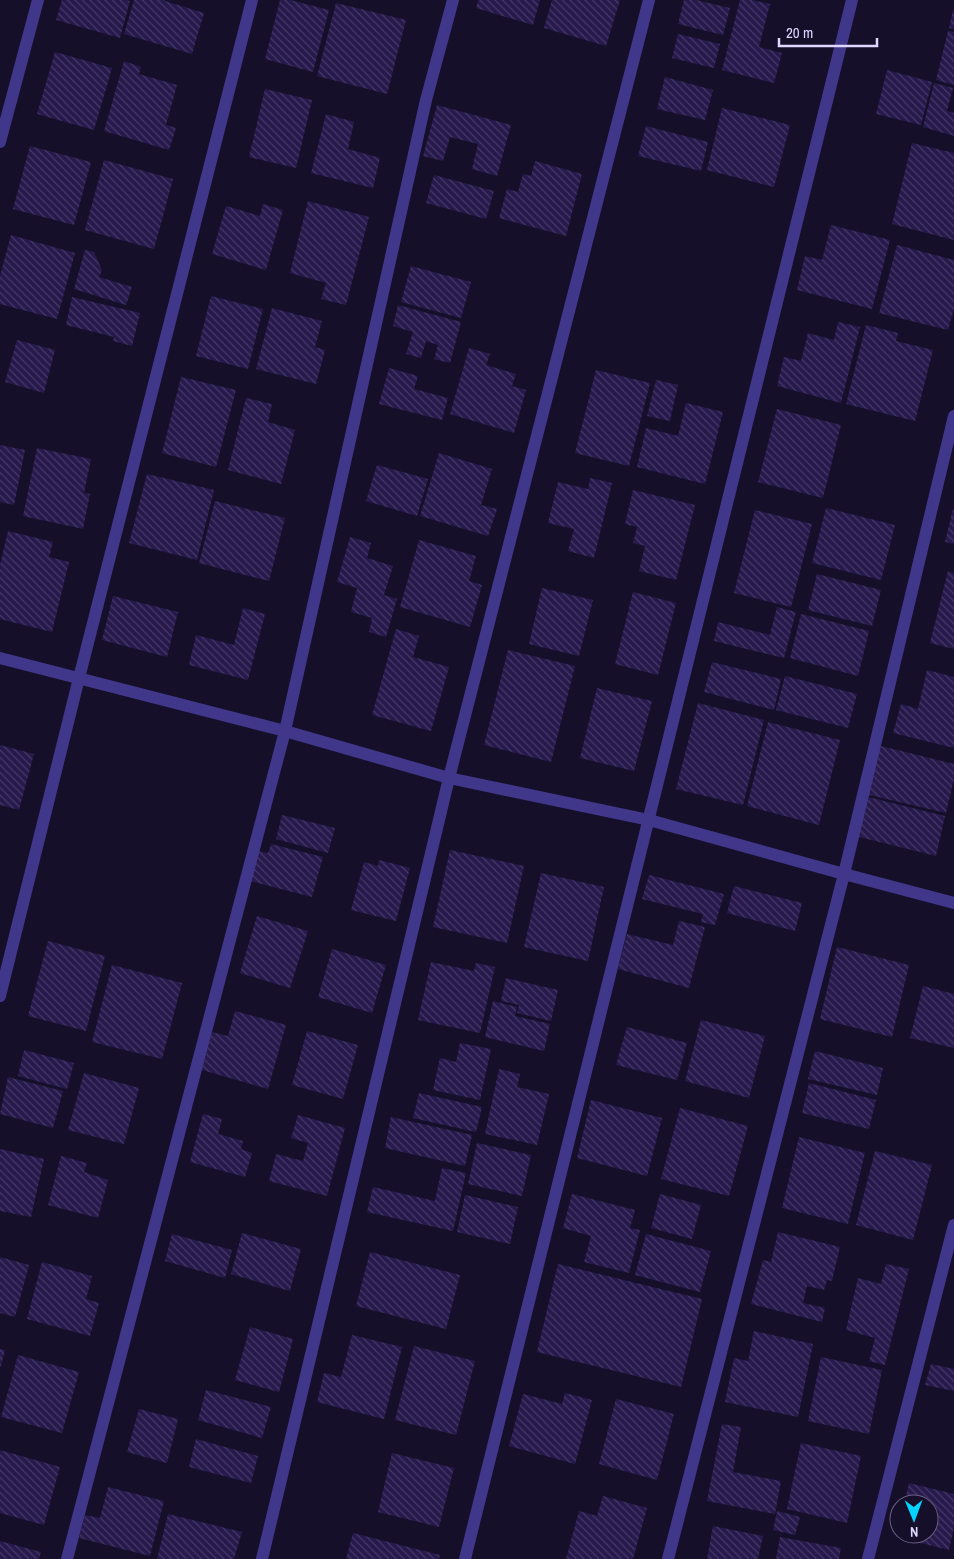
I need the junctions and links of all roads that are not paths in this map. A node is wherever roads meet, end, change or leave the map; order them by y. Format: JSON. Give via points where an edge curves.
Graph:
{"nodes":[{"id":1,"x":38,"y":0,"type":"edge"},
{"id":2,"x":252,"y":0,"type":"edge"},
{"id":3,"x":453,"y":0,"type":"edge"},
{"id":4,"x":650,"y":0,"type":"edge"},
{"id":5,"x":852,"y":0,"type":"edge"},
{"id":6,"x":0,"y":142,"type":"edge"},
{"id":7,"x":954,"y":416,"type":"edge"},
{"id":8,"x":0,"y":658,"type":"edge"},
{"id":9,"x":78,"y":678,"type":"junction"},
{"id":10,"x":285,"y":731,"type":"junction"},
{"id":11,"x":449,"y":778,"type":"junction"},
{"id":12,"x":649,"y":820,"type":"junction"},
{"id":13,"x":844,"y":874,"type":"junction"},
{"id":14,"x":954,"y":903,"type":"edge"},
{"id":15,"x":0,"y":996,"type":"edge"},
{"id":16,"x":954,"y":1225,"type":"edge"},
{"id":17,"x":67,"y":1559,"type":"edge"},
{"id":18,"x":262,"y":1559,"type":"edge"},
{"id":19,"x":465,"y":1559,"type":"edge"},
{"id":20,"x":668,"y":1559,"type":"edge"},
{"id":21,"x":868,"y":1559,"type":"edge"}],
"edges":[{"from":1,"to":6,"type":"street"},
{"from":2,"to":9,"type":"street"},
{"from":3,"to":10,"type":"street","via":[[426,100]]},
{"from":4,"to":11,"type":"street"},
{"from":5,"to":12,"type":"street"},
{"from":7,"to":13,"type":"street"},
{"from":8,"to":9,"type":"street"},
{"from":9,"to":10,"type":"street"},
{"from":9,"to":15,"type":"street"},
{"from":10,"to":11,"type":"street"},
{"from":10,"to":17,"type":"street"},
{"from":11,"to":12,"type":"street"},
{"from":11,"to":18,"type":"street"},
{"from":12,"to":13,"type":"street"},
{"from":12,"to":19,"type":"street"},
{"from":13,"to":14,"type":"street"},
{"from":13,"to":20,"type":"street"},
{"from":16,"to":21,"type":"street"}]}
